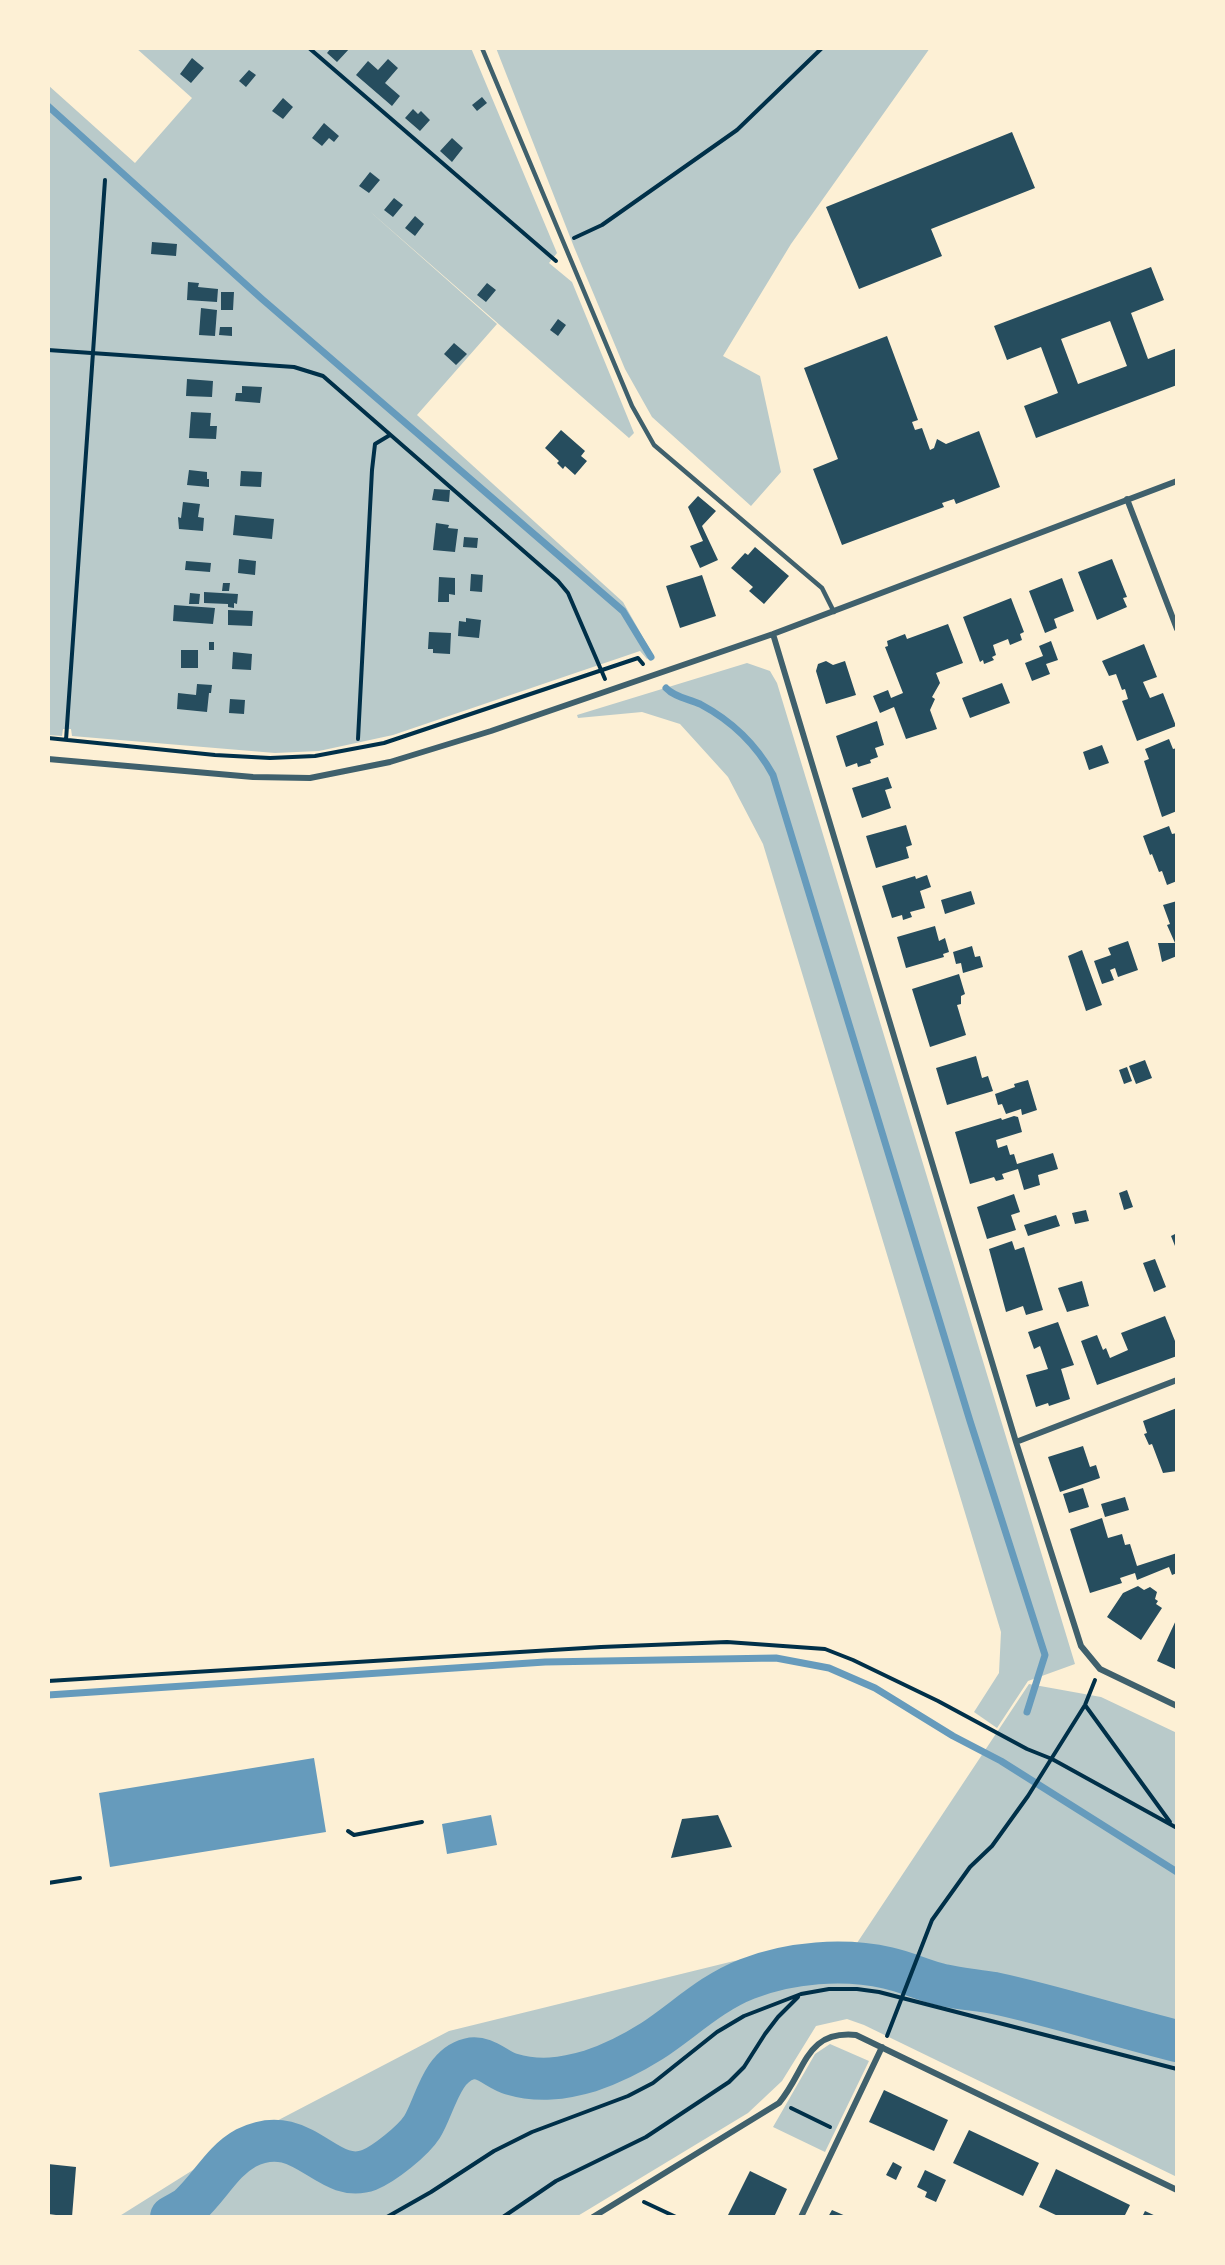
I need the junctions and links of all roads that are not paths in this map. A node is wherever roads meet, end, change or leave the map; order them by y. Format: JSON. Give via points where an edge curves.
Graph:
{"nodes":[{"id":1,"x":482,"y":48,"type":"edge"},
{"id":2,"x":1177,"y":481,"type":"edge"},
{"id":3,"x":1127,"y":499,"type":"junction"},
{"id":4,"x":834,"y":612,"type":"junction"},
{"id":5,"x":1177,"y":629,"type":"edge"},
{"id":6,"x":773,"y":634,"type":"junction"},
{"id":7,"x":48,"y":759,"type":"edge"},
{"id":8,"x":1177,"y":1380,"type":"edge"},
{"id":9,"x":1016,"y":1442,"type":"junction"},
{"id":10,"x":1177,"y":1706,"type":"edge"},
{"id":11,"x":882,"y":2047,"type":"junction"},
{"id":12,"x":1177,"y":2190,"type":"edge"},
{"id":13,"x":593,"y":2217,"type":"edge"},
{"id":14,"x":801,"y":2217,"type":"edge"}],
"edges":[{"from":1,"to":4,"type":"lane","via":[[632,406],[654,445],[822,588]]},
{"from":2,"to":3,"type":"street"},
{"from":3,"to":4,"type":"street"},
{"from":3,"to":5,"type":"street"},
{"from":4,"to":6,"type":"street"},
{"from":6,"to":7,"type":"street","via":[[390,762],[310,778],[253,777]]},
{"from":6,"to":9,"type":"street"},
{"from":8,"to":9,"type":"street"},
{"from":9,"to":10,"type":"street","via":[[1080,1646],[1100,1669]]},
{"from":11,"to":12,"type":"street"},
{"from":11,"to":13,"type":"street","via":[[856,2035],[826,2038],[812,2050],[780,2103]]},
{"from":11,"to":14,"type":"street"}]}
